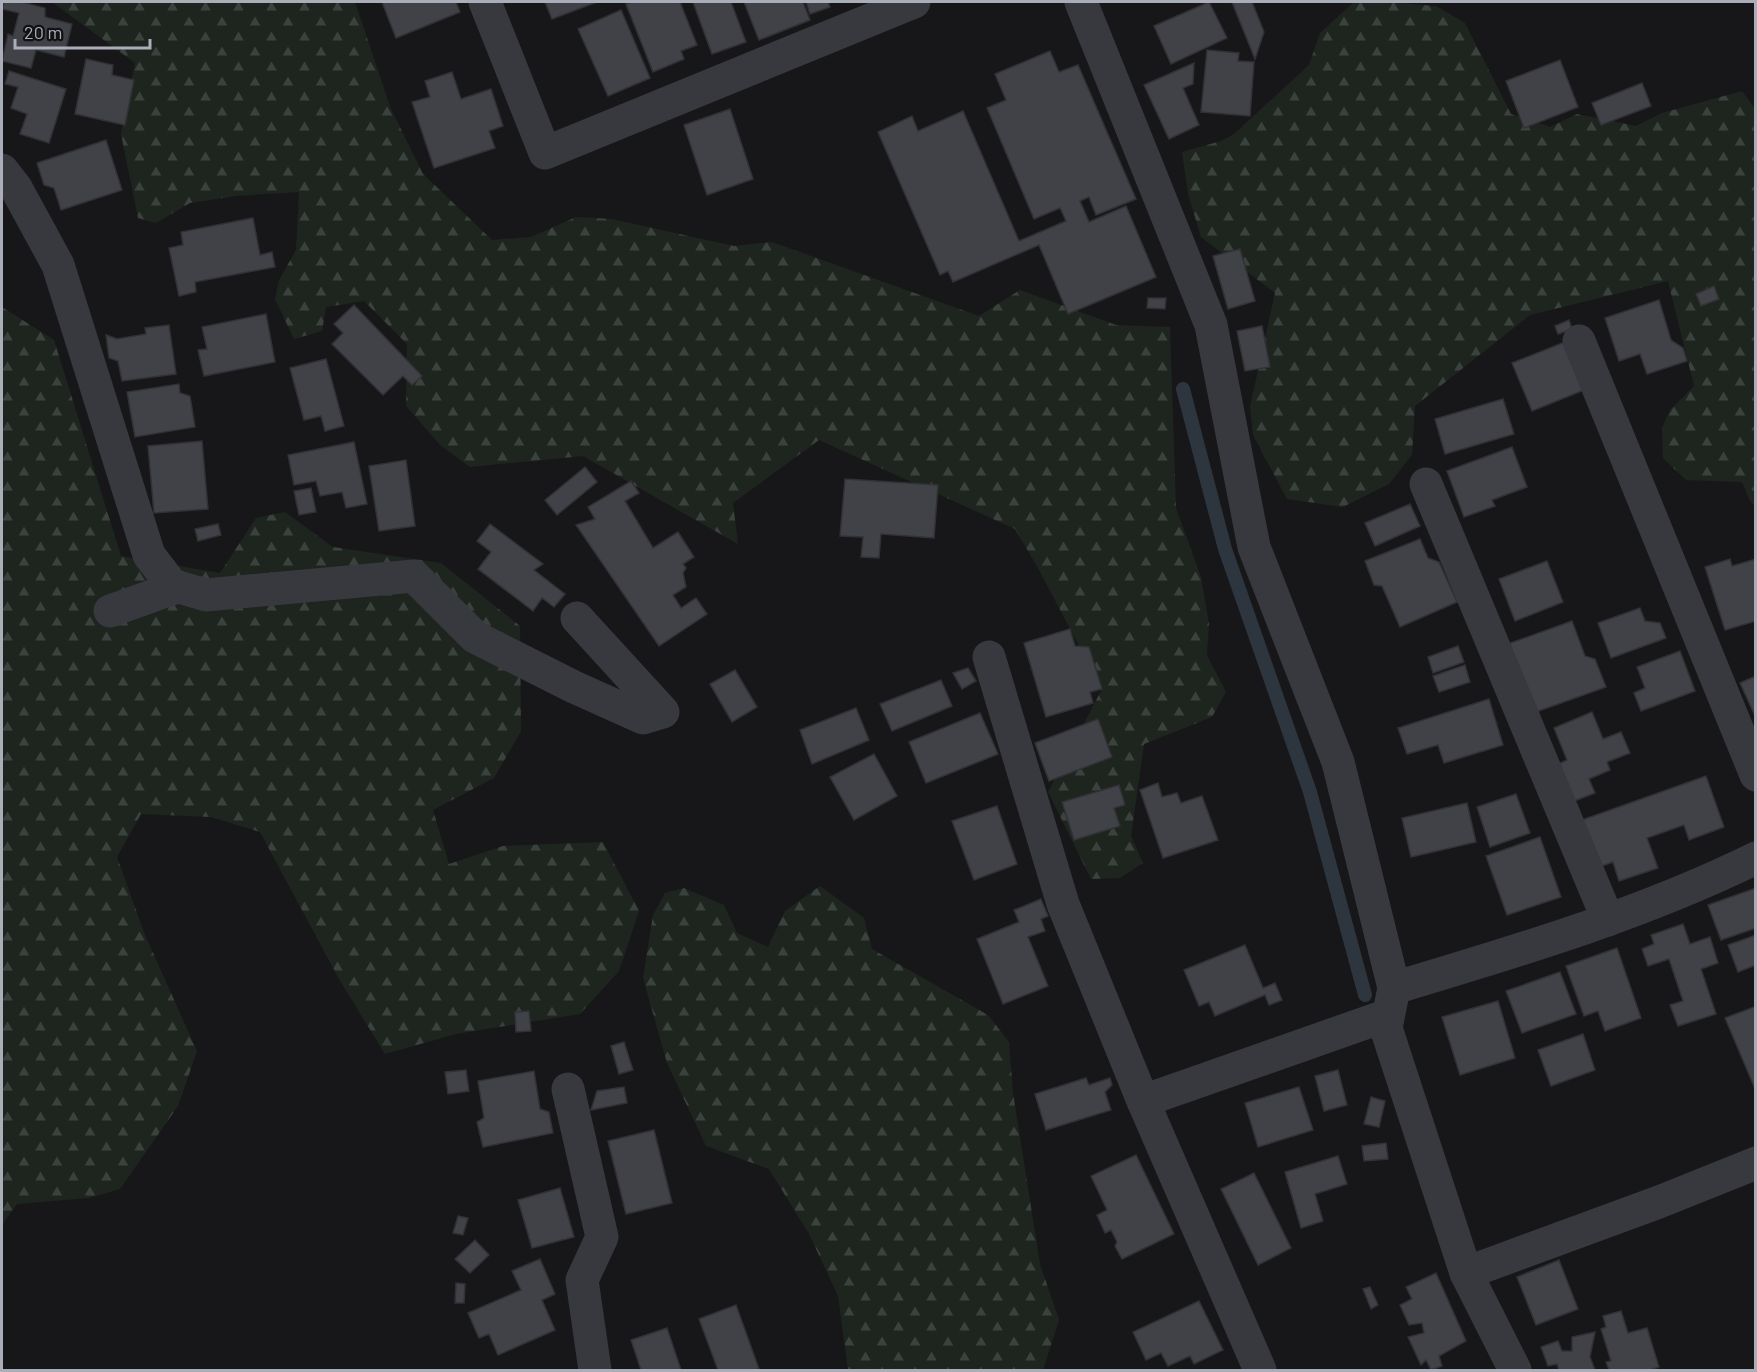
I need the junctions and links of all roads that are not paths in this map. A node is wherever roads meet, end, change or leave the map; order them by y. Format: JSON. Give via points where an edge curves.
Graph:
{"nodes":[{"id":1,"x":485,"y":2,"type":"edge"},
{"id":2,"x":914,"y":2,"type":"edge"},
{"id":3,"x":1081,"y":2,"type":"edge"},
{"id":4,"x":2,"y":170,"type":"edge"},
{"id":5,"x":1579,"y":341,"type":"dead end"},
{"id":6,"x":1426,"y":484,"type":"dead end"},
{"id":7,"x":177,"y":587,"type":"junction"},
{"id":8,"x":110,"y":611,"type":"dead end"},
{"id":9,"x":577,"y":618,"type":"dead end"},
{"id":10,"x":989,"y":657,"type":"dead end"},
{"id":11,"x":1755,"y":775,"type":"edge"},
{"id":12,"x":1755,"y":858,"type":"edge"},
{"id":13,"x":1608,"y":920,"type":"junction"},
{"id":14,"x":1391,"y":1001,"type":"junction"},
{"id":15,"x":568,"y":1089,"type":"dead end"},
{"id":16,"x":1143,"y":1101,"type":"junction"},
{"id":17,"x":1755,"y":1163,"type":"edge"},
{"id":18,"x":1466,"y":1273,"type":"junction"},
{"id":19,"x":595,"y":1371,"type":"edge"},
{"id":20,"x":1260,"y":1371,"type":"edge"},
{"id":21,"x":1515,"y":1371,"type":"edge"}],
"edges":[{"from":1,"to":2,"type":"street","via":[[545,153]]},
{"from":3,"to":14,"type":"street","via":[[1211,325],[1254,547],[1338,762]]},
{"from":4,"to":7,"type":"street","via":[[58,265],[149,555]]},
{"from":5,"to":11,"type":"street"},
{"from":6,"to":13,"type":"street"},
{"from":7,"to":8,"type":"street"},
{"from":7,"to":9,"type":"street","via":[[206,595],[414,576],[475,637],[643,717],[663,712]]},
{"from":10,"to":16,"type":"street","via":[[1063,904]]},
{"from":12,"to":13,"type":"street"},
{"from":13,"to":14,"type":"street"},
{"from":14,"to":16,"type":"street"},
{"from":14,"to":18,"type":"street","via":[[1386,1028]]},
{"from":15,"to":19,"type":"street","via":[[602,1237],[582,1280]]},
{"from":16,"to":20,"type":"street"},
{"from":17,"to":18,"type":"street"},
{"from":18,"to":21,"type":"street"}]}
